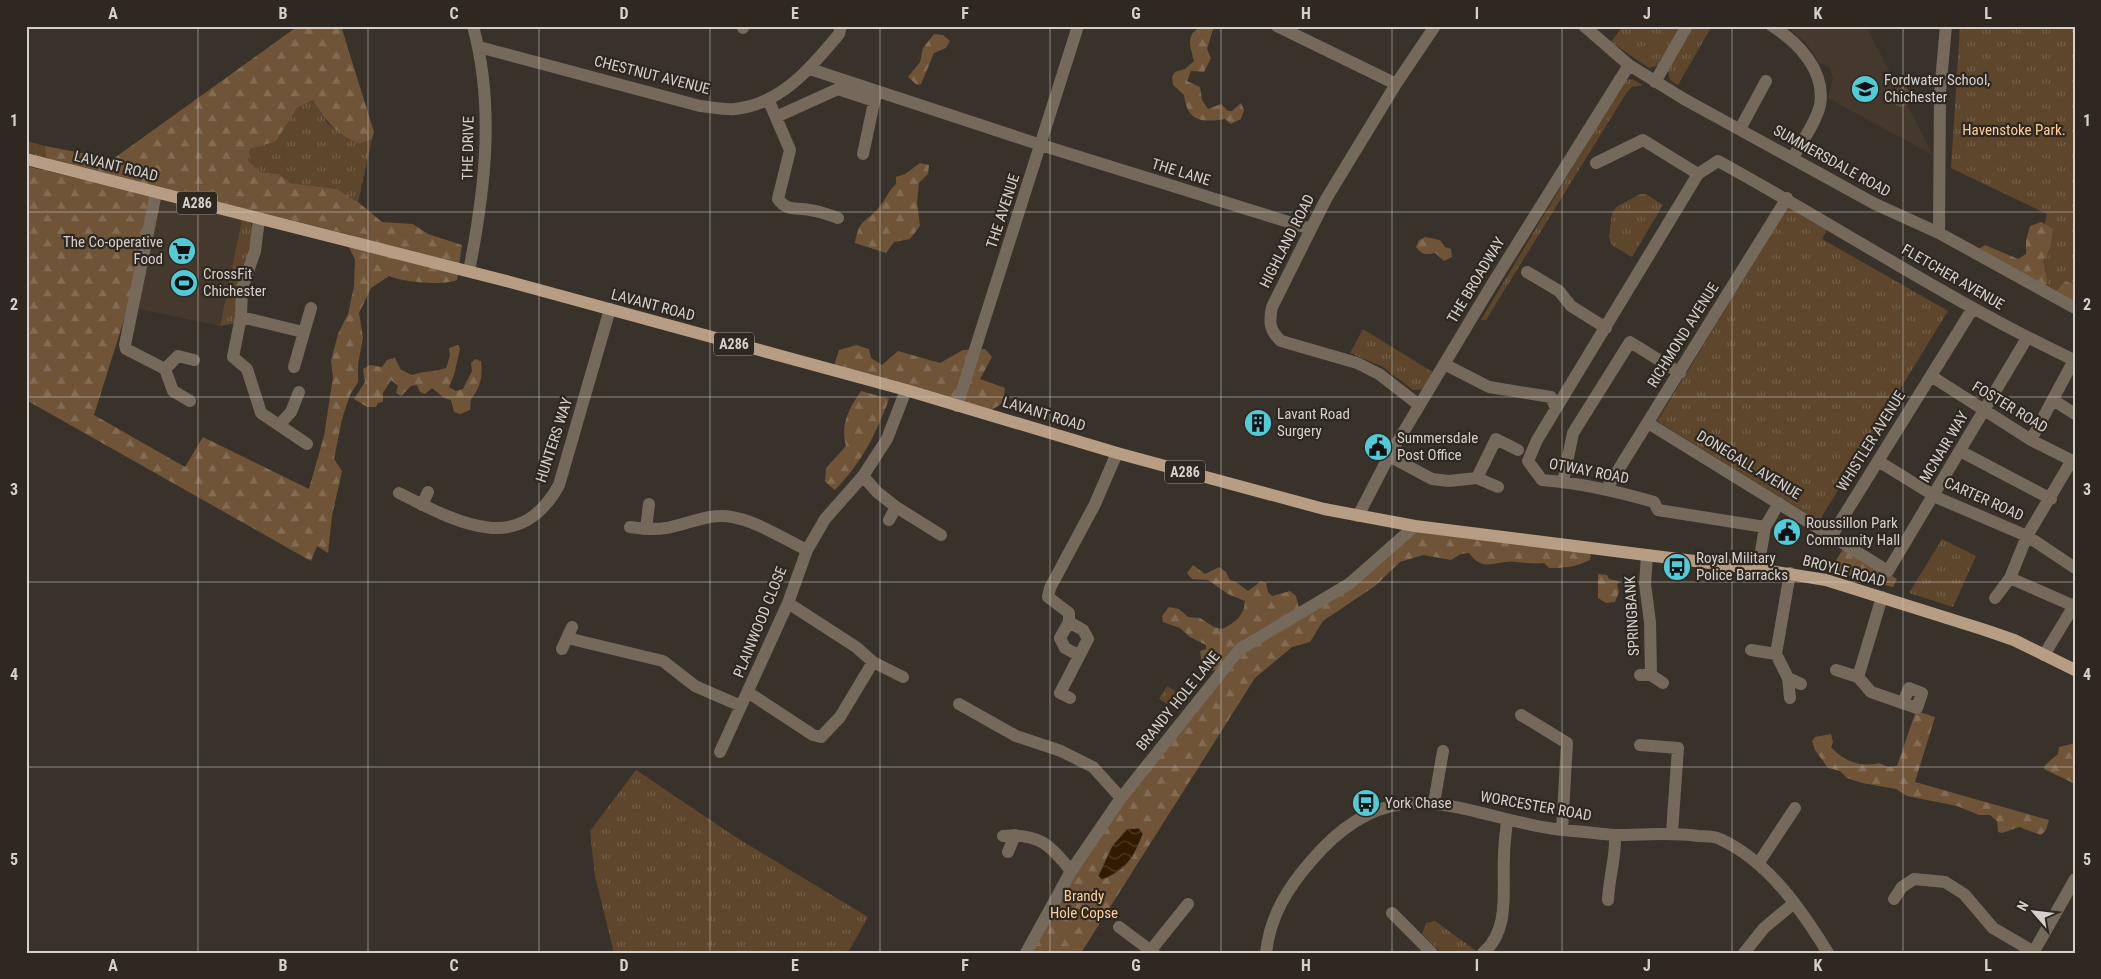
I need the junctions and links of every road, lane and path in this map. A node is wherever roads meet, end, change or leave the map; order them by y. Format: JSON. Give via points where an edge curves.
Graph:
{"nodes":[{"id":1,"x":473,"y":26,"type":"edge"},
{"id":2,"x":841,"y":26,"type":"edge"},
{"id":3,"x":1078,"y":26,"type":"edge"},
{"id":4,"x":1277,"y":26,"type":"edge"},
{"id":5,"x":1435,"y":26,"type":"edge"},
{"id":6,"x":1584,"y":26,"type":"edge"},
{"id":7,"x":1687,"y":26,"type":"edge"},
{"id":8,"x":1772,"y":26,"type":"edge"},
{"id":9,"x":1946,"y":26,"type":"edge"},
{"id":10,"x":479,"y":47,"type":"junction"},
{"id":11,"x":1629,"y":65,"type":"junction"},
{"id":12,"x":810,"y":69,"type":"junction"},
{"id":13,"x":1766,"y":81,"type":"dead end"},
{"id":14,"x":1655,"y":82,"type":"junction"},
{"id":15,"x":1396,"y":84,"type":"junction"},
{"id":16,"x":875,"y":96,"type":"junction"},
{"id":17,"x":768,"y":100,"type":"junction"},
{"id":18,"x":776,"y":117,"type":"junction"},
{"id":19,"x":1740,"y":129,"type":"junction"},
{"id":20,"x":1041,"y":145,"type":"junction"},
{"id":21,"x":863,"y":154,"type":"dead end"},
{"id":22,"x":1793,"y":158,"type":"junction"},
{"id":23,"x":26,"y":159,"type":"edge"},
{"id":24,"x":1596,"y":163,"type":"dead end"},
{"id":25,"x":1698,"y":174,"type":"junction"},
{"id":26,"x":156,"y":193,"type":"junction"},
{"id":27,"x":1786,"y":198,"type":"junction"},
{"id":28,"x":838,"y":218,"type":"dead end"},
{"id":29,"x":259,"y":219,"type":"junction"},
{"id":30,"x":1311,"y":229,"type":"junction"},
{"id":31,"x":1939,"y":233,"type":"junction"},
{"id":32,"x":469,"y":271,"type":"junction"},
{"id":33,"x":1527,"y":272,"type":"dead end"},
{"id":34,"x":311,"y":308,"type":"dead end"},
{"id":35,"x":1972,"y":308,"type":"junction"},
{"id":36,"x":2075,"y":308,"type":"edge"},
{"id":37,"x":610,"y":309,"type":"junction"},
{"id":38,"x":241,"y":317,"type":"junction"},
{"id":39,"x":1606,"y":328,"type":"junction"},
{"id":40,"x":303,"y":332,"type":"junction"},
{"id":41,"x":2027,"y":338,"type":"junction"},
{"id":42,"x":194,"y":360,"type":"dead end"},
{"id":43,"x":2074,"y":360,"type":"edge"},
{"id":44,"x":1444,"y":364,"type":"junction"},
{"id":45,"x":294,"y":367,"type":"dead end"},
{"id":46,"x":165,"y":370,"type":"junction"},
{"id":47,"x":1680,"y":373,"type":"junction"},
{"id":48,"x":1931,"y":376,"type":"junction"},
{"id":49,"x":906,"y":390,"type":"junction"},
{"id":50,"x":299,"y":392,"type":"dead end"},
{"id":51,"x":2053,"y":400,"type":"junction"},
{"id":52,"x":190,"y":401,"type":"dead end"},
{"id":53,"x":1420,"y":405,"type":"junction"},
{"id":54,"x":957,"y":406,"type":"junction"},
{"id":55,"x":1556,"y":408,"type":"junction"},
{"id":56,"x":1984,"y":412,"type":"junction"},
{"id":57,"x":2075,"y":414,"type":"edge"},
{"id":58,"x":1648,"y":423,"type":"junction"},
{"id":59,"x":279,"y":425,"type":"junction"},
{"id":60,"x":2031,"y":440,"type":"junction"},
{"id":61,"x":308,"y":444,"type":"dead end"},
{"id":62,"x":1518,"y":450,"type":"dead end"},
{"id":63,"x":1960,"y":451,"type":"junction"},
{"id":64,"x":1117,"y":453,"type":"junction"},
{"id":65,"x":1389,"y":456,"type":"junction"},
{"id":66,"x":1878,"y":461,"type":"junction"},
{"id":67,"x":2074,"y":461,"type":"edge"},
{"id":68,"x":863,"y":476,"type":"junction"},
{"id":69,"x":1477,"y":478,"type":"junction"},
{"id":70,"x":1563,"y":482,"type":"junction"},
{"id":71,"x":1498,"y":487,"type":"dead end"},
{"id":72,"x":1607,"y":488,"type":"junction"},
{"id":73,"x":428,"y":492,"type":"dead end"},
{"id":74,"x":399,"y":493,"type":"dead end"},
{"id":75,"x":1934,"y":495,"type":"junction"},
{"id":76,"x":2051,"y":498,"type":"junction"},
{"id":77,"x":1779,"y":502,"type":"junction"},
{"id":78,"x":649,"y":504,"type":"dead end"},
{"id":79,"x":422,"y":505,"type":"junction"},
{"id":80,"x":896,"y":507,"type":"junction"},
{"id":81,"x":1358,"y":516,"type":"junction"},
{"id":82,"x":889,"y":520,"type":"dead end"},
{"id":83,"x":1415,"y":526,"type":"junction"},
{"id":84,"x":630,"y":527,"type":"dead end"},
{"id":85,"x":1765,"y":527,"type":"junction"},
{"id":86,"x":646,"y":529,"type":"junction"},
{"id":87,"x":941,"y":535,"type":"dead end"},
{"id":88,"x":1832,"y":536,"type":"junction"},
{"id":89,"x":2027,"y":536,"type":"junction"},
{"id":90,"x":1077,"y":538,"type":"junction"},
{"id":91,"x":1089,"y":545,"type":"dead end"},
{"id":92,"x":807,"y":550,"type":"junction"},
{"id":93,"x":1647,"y":555,"type":"junction"},
{"id":94,"x":2075,"y":568,"type":"edge"},
{"id":95,"x":1758,"y":569,"type":"junction"},
{"id":96,"x":1790,"y":573,"type":"junction"},
{"id":97,"x":2010,"y":578,"type":"junction"},
{"id":98,"x":1882,"y":597,"type":"junction"},
{"id":99,"x":1995,"y":598,"type":"dead end"},
{"id":100,"x":788,"y":603,"type":"junction"},
{"id":101,"x":2074,"y":605,"type":"edge"},
{"id":102,"x":1069,"y":622,"type":"junction"},
{"id":103,"x":567,"y":638,"type":"dead end"},
{"id":104,"x":1752,"y":650,"type":"dead end"},
{"id":105,"x":1776,"y":654,"type":"junction"},
{"id":106,"x":2044,"y":655,"type":"junction"},
{"id":107,"x":1078,"y":656,"type":"junction"},
{"id":108,"x":873,"y":662,"type":"junction"},
{"id":109,"x":1836,"y":670,"type":"dead end"},
{"id":110,"x":2075,"y":670,"type":"edge"},
{"id":111,"x":903,"y":677,"type":"dead end"},
{"id":112,"x":1858,"y":677,"type":"junction"},
{"id":113,"x":1788,"y":678,"type":"junction"},
{"id":114,"x":1663,"y":683,"type":"dead end"},
{"id":115,"x":1801,"y":684,"type":"dead end"},
{"id":116,"x":749,"y":693,"type":"junction"},
{"id":117,"x":1070,"y":698,"type":"dead end"},
{"id":118,"x":1790,"y":698,"type":"dead end"},
{"id":119,"x":1902,"y":703,"type":"dead end"},
{"id":120,"x":959,"y":704,"type":"dead end"},
{"id":121,"x":741,"y":706,"type":"junction"},
{"id":122,"x":1521,"y":715,"type":"dead end"},
{"id":123,"x":1640,"y":745,"type":"dead end"},
{"id":124,"x":1443,"y":751,"type":"dead end"},
{"id":125,"x":720,"y":752,"type":"dead end"},
{"id":126,"x":1121,"y":798,"type":"junction"},
{"id":127,"x":1434,"y":803,"type":"junction"},
{"id":128,"x":1795,"y":808,"type":"dead end"},
{"id":129,"x":1507,"y":820,"type":"junction"},
{"id":130,"x":1562,"y":830,"type":"junction"},
{"id":131,"x":1672,"y":832,"type":"junction"},
{"id":132,"x":1615,"y":835,"type":"junction"},
{"id":133,"x":1008,"y":852,"type":"dead end"},
{"id":134,"x":1758,"y":864,"type":"junction"},
{"id":135,"x":1070,"y":871,"type":"junction"},
{"id":136,"x":2075,"y":879,"type":"edge"},
{"id":137,"x":1894,"y":899,"type":"dead end"},
{"id":138,"x":1608,"y":900,"type":"dead end"},
{"id":139,"x":1794,"y":903,"type":"junction"},
{"id":140,"x":1188,"y":904,"type":"dead end"},
{"id":141,"x":1392,"y":913,"type":"dead end"},
{"id":142,"x":1119,"y":927,"type":"dead end"},
{"id":143,"x":1028,"y":948,"type":"edge"},
{"id":144,"x":1152,"y":952,"type":"edge"},
{"id":145,"x":1485,"y":952,"type":"edge"},
{"id":146,"x":2034,"y":952,"type":"edge"},
{"id":147,"x":1266,"y":953,"type":"edge"},
{"id":148,"x":1432,"y":953,"type":"edge"},
{"id":149,"x":1744,"y":953,"type":"edge"},
{"id":150,"x":1828,"y":953,"type":"edge"}],
"edges":[{"from":1,"to":10,"type":"street","name":"THE DRIVE"},
{"from":2,"to":12,"type":"street","name":"CHESTNUT AVENUE","via":[[839,34]]},
{"from":3,"to":20,"type":"street","name":"THE AVENUE"},
{"from":4,"to":15,"type":"street"},
{"from":5,"to":15,"type":"street","name":"HIGHLAND ROAD"},
{"from":6,"to":11,"type":"street","name":"SUMMERSDALE ROAD"},
{"from":7,"to":14,"type":"street"},
{"from":8,"to":22,"type":"street","via":[[1796,44],[1815,70],[1818,84],[1820,104]]},
{"from":9,"to":31,"type":"street","via":[[1940,92]]},
{"from":10,"to":17,"type":"street","name":"CHESTNUT AVENUE","via":[[700,106],[735,109]]},
{"from":10,"to":32,"type":"street","name":"THE DRIVE","via":[[488,132],[484,181]]},
{"from":11,"to":14,"type":"street","name":"SUMMERSDALE ROAD"},
{"from":11,"to":44,"type":"street","name":"THE BROADWAY"},
{"from":12,"to":16,"type":"street"},
{"from":12,"to":17,"type":"street","name":"CHESTNUT AVENUE"},
{"from":13,"to":19,"type":"street"},
{"from":14,"to":19,"type":"street","name":"SUMMERSDALE ROAD"},
{"from":15,"to":30,"type":"street","name":"HIGHLAND ROAD"},
{"from":16,"to":18,"type":"street","via":[[838,89]]},
{"from":16,"to":20,"type":"street"},
{"from":16,"to":21,"type":"street"},
{"from":17,"to":18,"type":"street"},
{"from":18,"to":28,"type":"street","via":[[790,150],[778,199],[783,206]]},
{"from":19,"to":22,"type":"street","name":"SUMMERSDALE ROAD"},
{"from":20,"to":30,"type":"street","name":"THE LANE"},
{"from":20,"to":54,"type":"street","name":"THE AVENUE"},
{"from":22,"to":31,"type":"street","name":"SUMMERSDALE ROAD","via":[[1875,204]]},
{"from":23,"to":26,"type":"main road","name":"LAVANT ROAD","number":"A286"},
{"from":24,"to":25,"type":"street","via":[[1642,140]]},
{"from":25,"to":27,"type":"street","name":"FLETCHER AVENUE","via":[[1718,161]]},
{"from":25,"to":39,"type":"street","name":"OTWAY ROAD"},
{"from":26,"to":29,"type":"main road","name":"LAVANT ROAD","number":"A286"},
{"from":26,"to":46,"type":"street","via":[[125,345],[126,349]]},
{"from":27,"to":35,"type":"street","name":"FLETCHER AVENUE"},
{"from":27,"to":47,"type":"street","name":"RICHMOND AVENUE"},
{"from":29,"to":32,"type":"main road","name":"LAVANT ROAD","number":"A286"},
{"from":29,"to":38,"type":"street","via":[[255,250],[242,289]]},
{"from":30,"to":53,"type":"street","name":"HIGHLAND ROAD","via":[[1272,307],[1269,321],[1272,333],[1281,341],[1357,363],[1379,374]]},
{"from":31,"to":36,"type":"street","name":"SUMMERSDALE ROAD"},
{"from":32,"to":37,"type":"main road","name":"LAVANT ROAD","number":"A286"},
{"from":33,"to":39,"type":"street","via":[[1559,291],[1571,306]]},
{"from":34,"to":40,"type":"street"},
{"from":35,"to":41,"type":"street","name":"FLETCHER AVENUE"},
{"from":35,"to":48,"type":"street","name":"WHISTLER AVENUE"},
{"from":37,"to":49,"type":"main road","name":"LAVANT ROAD","number":"A286"},
{"from":37,"to":79,"type":"street","name":"HUNTERS WAY","via":[[559,485],[538,515],[519,526],[496,529],[466,523]]},
{"from":38,"to":40,"type":"street"},
{"from":38,"to":59,"type":"street","via":[[232,357],[247,369],[261,413]]},
{"from":39,"to":55,"type":"street","name":"OTWAY ROAD"},
{"from":40,"to":45,"type":"street"},
{"from":41,"to":43,"type":"street","name":"FLETCHER AVENUE"},
{"from":41,"to":56,"type":"street","name":"MCNAIR WAY"},
{"from":42,"to":46,"type":"street","via":[[178,356]]},
{"from":43,"to":51,"type":"street"},
{"from":44,"to":53,"type":"street","name":"THE BROADWAY"},
{"from":44,"to":55,"type":"street","via":[[1489,387],[1550,397]]},
{"from":46,"to":52,"type":"street","via":[[173,391]]},
{"from":47,"to":58,"type":"street","name":"RICHMOND AVENUE"},
{"from":47,"to":70,"type":"street","via":[[1630,342],[1573,433]]},
{"from":48,"to":56,"type":"street","name":"FOSTER ROAD"},
{"from":48,"to":66,"type":"street","name":"WHISTLER AVENUE"},
{"from":49,"to":54,"type":"main road","name":"LAVANT ROAD","number":"A286"},
{"from":49,"to":68,"type":"street","name":"PLAINWOOD CLOSE","via":[[887,439]]},
{"from":50,"to":59,"type":"street","via":[[291,412]]},
{"from":51,"to":57,"type":"street"},
{"from":51,"to":60,"type":"street"},
{"from":53,"to":65,"type":"street","name":"THE BROADWAY"},
{"from":54,"to":64,"type":"main road","name":"LAVANT ROAD","number":"A286"},
{"from":55,"to":70,"type":"street","name":"OTWAY ROAD","via":[[1528,460],[1542,480]]},
{"from":56,"to":60,"type":"street","name":"FOSTER ROAD"},
{"from":56,"to":63,"type":"street","name":"MCNAIR WAY"},
{"from":58,"to":72,"type":"street","name":"RICHMOND AVENUE"},
{"from":58,"to":77,"type":"street","name":"DONEGALL AVENUE"},
{"from":59,"to":61,"type":"street"},
{"from":60,"to":67,"type":"street","name":"FOSTER ROAD"},
{"from":62,"to":69,"type":"street","via":[[1496,439]]},
{"from":63,"to":75,"type":"street","name":"MCNAIR WAY"},
{"from":63,"to":76,"type":"street"},
{"from":64,"to":81,"type":"main road","name":"LAVANT ROAD","number":"A286"},
{"from":64,"to":90,"type":"street"},
{"from":65,"to":69,"type":"street","via":[[1432,478],[1449,481]]},
{"from":65,"to":81,"type":"street","name":"THE BROADWAY"},
{"from":66,"to":75,"type":"street","name":"CARTER ROAD"},
{"from":66,"to":88,"type":"street","name":"WHISTLER AVENUE"},
{"from":67,"to":76,"type":"street"},
{"from":68,"to":80,"type":"street"},
{"from":68,"to":92,"type":"street","name":"PLAINWOOD CLOSE","via":[[824,519]]},
{"from":69,"to":71,"type":"street"},
{"from":70,"to":72,"type":"street","name":"OTWAY ROAD"},
{"from":72,"to":85,"type":"street","name":"OTWAY ROAD","via":[[1654,502],[1658,510]]},
{"from":73,"to":79,"type":"street"},
{"from":74,"to":79,"type":"street","name":"HUNTERS WAY"},
{"from":75,"to":88,"type":"street","name":"MCNAIR WAY","via":[[1888,571]]},
{"from":75,"to":89,"type":"street","name":"CARTER ROAD"},
{"from":76,"to":89,"type":"street"},
{"from":77,"to":85,"type":"street"},
{"from":77,"to":88,"type":"street","name":"DONEGALL AVENUE"},
{"from":78,"to":86,"type":"street"},
{"from":80,"to":82,"type":"street"},
{"from":80,"to":87,"type":"street"},
{"from":81,"to":83,"type":"main road","name":"LAVANT ROAD","number":"A286"},
{"from":83,"to":93,"type":"main road","name":"BROYLE ROAD","number":"A286"},
{"from":83,"to":126,"type":"street","name":"BRANDY HOLE LANE","via":[[1349,584],[1240,649]]},
{"from":84,"to":86,"type":"street"},
{"from":85,"to":95,"type":"street"},
{"from":86,"to":92,"type":"street","via":[[667,530],[724,516],[751,523]]},
{"from":89,"to":94,"type":"street","name":"CARTER ROAD"},
{"from":89,"to":97,"type":"street"},
{"from":90,"to":91,"type":"street"},
{"from":90,"to":102,"type":"street","via":[[1048,597],[1069,613]]},
{"from":92,"to":100,"type":"street","name":"PLAINWOOD CLOSE"},
{"from":93,"to":95,"type":"main road","name":"BROYLE ROAD","number":"A286"},
{"from":93,"to":114,"type":"street","name":"SPRINGBANK","via":[[1644,584],[1650,622],[1646,675]]},
{"from":95,"to":96,"type":"main road","name":"BROYLE ROAD","number":"A286"},
{"from":96,"to":98,"type":"main road","name":"BROYLE ROAD","number":"A286"},
{"from":96,"to":105,"type":"street"},
{"from":97,"to":99,"type":"street"},
{"from":97,"to":101,"type":"street"},
{"from":98,"to":106,"type":"main road","name":"BROYLE ROAD","number":"A286","via":[[1985,630]]},
{"from":98,"to":112,"type":"street"},
{"from":100,"to":108,"type":"street","via":[[856,647]]},
{"from":100,"to":116,"type":"street","name":"PLAINWOOD CLOSE"},
{"from":101,"to":106,"type":"street"},
{"from":102,"to":107,"type":"street","via":[[1060,638],[1064,648]]},
{"from":102,"to":107,"type":"street","via":[[1084,630],[1088,639]]},
{"from":103,"to":121,"type":"street","via":[[663,660],[695,686]]},
{"from":104,"to":105,"type":"street"},
{"from":105,"to":113,"type":"street"},
{"from":106,"to":110,"type":"main road","name":"BROYLE ROAD","number":"A286"},
{"from":107,"to":117,"type":"street","via":[[1060,693]]},
{"from":108,"to":111,"type":"street"},
{"from":108,"to":116,"type":"street","via":[[840,717],[821,737],[812,736]]},
{"from":109,"to":112,"type":"street"},
{"from":112,"to":119,"type":"street","via":[[1871,692]]},
{"from":113,"to":115,"type":"street"},
{"from":113,"to":118,"type":"street"},
{"from":116,"to":121,"type":"street","name":"PLAINWOOD CLOSE"},
{"from":120,"to":126,"type":"street","via":[[1016,736],[1062,751],[1093,766]]},
{"from":121,"to":125,"type":"street","name":"PLAINWOOD CLOSE"},
{"from":122,"to":130,"type":"street","via":[[1567,743]]},
{"from":123,"to":131,"type":"street","via":[[1678,748]]},
{"from":124,"to":127,"type":"street"},
{"from":126,"to":135,"type":"street","name":"BRANDY HOLE LANE"},
{"from":127,"to":129,"type":"street","name":"WORCESTER ROAD"},
{"from":127,"to":147,"type":"street","name":"WORCESTER ROAD","via":[[1405,802],[1376,810],[1326,844],[1301,871],[1281,902],[1273,920]]},
{"from":128,"to":134,"type":"street"},
{"from":129,"to":130,"type":"street","name":"WORCESTER ROAD"},
{"from":129,"to":145,"type":"street","via":[[1502,915],[1497,932]]},
{"from":130,"to":132,"type":"street","name":"WORCESTER ROAD"},
{"from":131,"to":132,"type":"street","name":"WORCESTER ROAD"},
{"from":131,"to":134,"type":"street","name":"WORCESTER ROAD","via":[[1718,838]]},
{"from":132,"to":138,"type":"street","via":[[1616,858],[1610,875]]},
{"from":133,"to":135,"type":"street","via":[[1009,835],[1025,834],[1054,849]]},
{"from":134,"to":139,"type":"street","name":"WORCESTER ROAD"},
{"from":135,"to":143,"type":"street","name":"BRANDY HOLE LANE"},
{"from":136,"to":146,"type":"street"},
{"from":137,"to":146,"type":"street","via":[[1902,887],[1914,879],[1945,882],[1964,894],[1993,928]]},
{"from":139,"to":149,"type":"street","via":[[1764,928]]},
{"from":139,"to":150,"type":"street","name":"WORCESTER ROAD"},
{"from":140,"to":144,"type":"street"},
{"from":141,"to":148,"type":"street"},
{"from":142,"to":144,"type":"street"}]}
